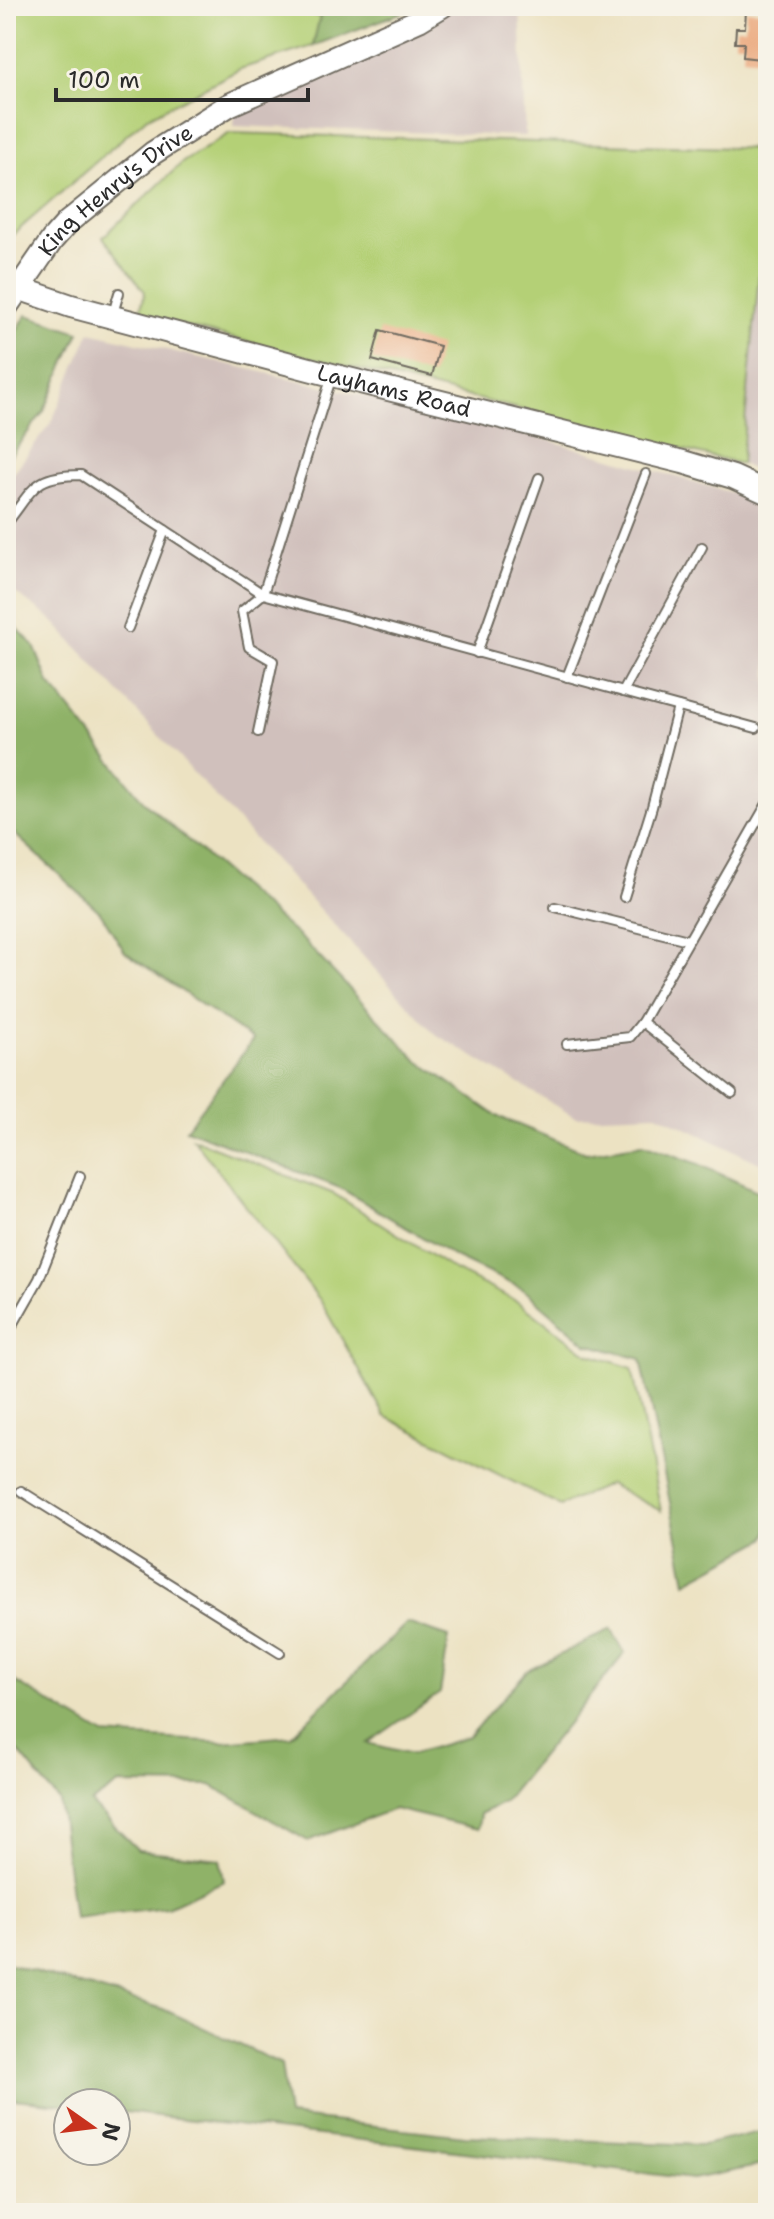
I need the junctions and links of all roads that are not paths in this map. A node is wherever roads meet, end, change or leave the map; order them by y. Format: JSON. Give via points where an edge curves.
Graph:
{"nodes":[{"id":1,"x":442,"y":6,"type":"edge"},
{"id":2,"x":119,"y":293,"type":"dead end"},
{"id":3,"x":12,"y":298,"type":"edge"},
{"id":4,"x":112,"y":318,"type":"junction"},
{"id":5,"x":332,"y":375,"type":"junction"},
{"id":6,"x":646,"y":474,"type":"dead end"},
{"id":7,"x":539,"y":478,"type":"dead end"},
{"id":8,"x":768,"y":493,"type":"edge"},
{"id":9,"x":6,"y":524,"type":"edge"},
{"id":10,"x":165,"y":530,"type":"junction"},
{"id":11,"x":702,"y":547,"type":"dead end"},
{"id":12,"x":263,"y":594,"type":"junction"},
{"id":13,"x":128,"y":628,"type":"dead end"},
{"id":14,"x":477,"y":653,"type":"junction"},
{"id":15,"x":567,"y":677,"type":"junction"},
{"id":16,"x":623,"y":692,"type":"junction"},
{"id":17,"x":678,"y":707,"type":"junction"},
{"id":18,"x":756,"y":728,"type":"dead end"},
{"id":19,"x":258,"y":732,"type":"dead end"},
{"id":20,"x":768,"y":802,"type":"edge"},
{"id":21,"x":624,"y":897,"type":"dead end"},
{"id":22,"x":555,"y":907,"type":"dead end"},
{"id":23,"x":688,"y":940,"type":"junction"},
{"id":24,"x":642,"y":1022,"type":"junction"},
{"id":25,"x":567,"y":1044,"type":"dead end"},
{"id":26,"x":732,"y":1093,"type":"dead end"},
{"id":27,"x":80,"y":1176,"type":"dead end"},
{"id":28,"x":6,"y":1337,"type":"edge"},
{"id":29,"x":21,"y":1491,"type":"dead end"},
{"id":30,"x":280,"y":1653,"type":"dead end"}],
"edges":[{"from":1,"to":3,"type":"street","name":"King Henry's Drive","via":[[229,105],[153,153],[68,222]]},
{"from":2,"to":4,"type":"lane"},
{"from":3,"to":4,"type":"street","name":"Layhams Road"},
{"from":4,"to":5,"type":"street","name":"Layhams Road"},
{"from":5,"to":8,"type":"street","name":"Layhams Road","via":[[683,462]]},
{"from":5,"to":12,"type":"lane"},
{"from":6,"to":15,"type":"lane"},
{"from":7,"to":14,"type":"lane"},
{"from":9,"to":10,"type":"lane","via":[[41,480],[81,475]]},
{"from":10,"to":12,"type":"lane"},
{"from":10,"to":13,"type":"lane"},
{"from":11,"to":16,"type":"lane"},
{"from":12,"to":14,"type":"lane"},
{"from":12,"to":19,"type":"lane","via":[[242,611],[249,647],[273,661]]},
{"from":14,"to":15,"type":"lane"},
{"from":15,"to":16,"type":"lane"},
{"from":16,"to":17,"type":"lane"},
{"from":17,"to":18,"type":"lane"},
{"from":17,"to":21,"type":"lane"},
{"from":20,"to":23,"type":"lane"},
{"from":22,"to":23,"type":"lane"},
{"from":23,"to":24,"type":"lane"},
{"from":24,"to":25,"type":"lane","via":[[630,1037]]},
{"from":24,"to":26,"type":"lane"},
{"from":27,"to":28,"type":"lane","via":[[39,1279]]},
{"from":29,"to":30,"type":"lane"}]}
